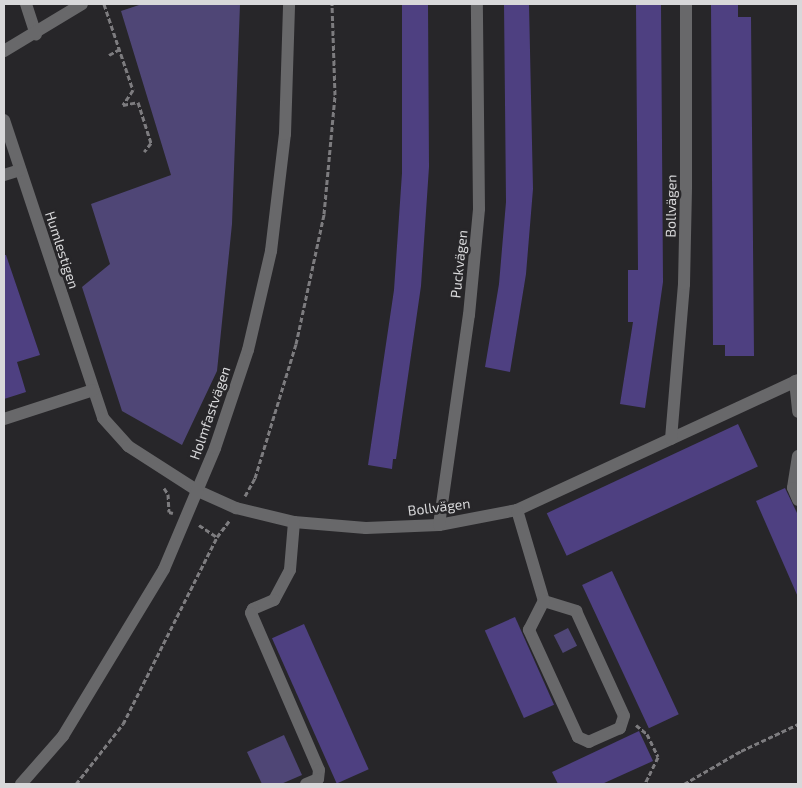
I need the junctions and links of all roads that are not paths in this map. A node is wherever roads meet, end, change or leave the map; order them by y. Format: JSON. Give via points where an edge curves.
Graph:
{"nodes":[{"id":1,"x":26,"y":4,"type":"edge"},
{"id":2,"x":82,"y":4,"type":"edge"},
{"id":3,"x":288,"y":4,"type":"edge"},
{"id":4,"x":477,"y":4,"type":"edge"},
{"id":5,"x":686,"y":4,"type":"edge"},
{"id":6,"x":36,"y":34,"type":"junction"},
{"id":7,"x":4,"y":51,"type":"edge"},
{"id":8,"x":4,"y":120,"type":"edge"},
{"id":9,"x":20,"y":170,"type":"junction"},
{"id":10,"x":4,"y":176,"type":"edge"},
{"id":11,"x":797,"y":381,"type":"edge"},
{"id":12,"x":93,"y":390,"type":"junction"},
{"id":13,"x":798,"y":412,"type":"edge"},
{"id":14,"x":4,"y":419,"type":"edge"},
{"id":15,"x":671,"y":439,"type":"junction"},
{"id":16,"x":798,"y":456,"type":"edge"},
{"id":17,"x":198,"y":491,"type":"junction"},
{"id":18,"x":798,"y":500,"type":"edge"},
{"id":19,"x":517,"y":510,"type":"junction"},
{"id":20,"x":294,"y":522,"type":"junction"},
{"id":21,"x":439,"y":525,"type":"junction"},
{"id":22,"x":544,"y":601,"type":"junction"},
{"id":23,"x":21,"y":784,"type":"edge"},
{"id":24,"x":306,"y":784,"type":"edge"}],
"edges":[{"from":1,"to":6,"type":"street"},
{"from":2,"to":6,"type":"street"},
{"from":3,"to":17,"type":"street","name":"Holmfastvägen","via":[[285,134],[271,251],[248,350]]},
{"from":4,"to":21,"type":"street","name":"Puckvägen","via":[[479,209],[469,315]]},
{"from":5,"to":15,"type":"street","name":"Bollvägen","via":[[684,284]]},
{"from":6,"to":7,"type":"street"},
{"from":8,"to":9,"type":"street","name":"Humlestigen"},
{"from":9,"to":10,"type":"street"},
{"from":9,"to":12,"type":"street","name":"Humlestigen"},
{"from":11,"to":13,"type":"street"},
{"from":11,"to":15,"type":"street","name":"Bollvägen"},
{"from":12,"to":14,"type":"street"},
{"from":12,"to":17,"type":"street","name":"Humlestigen","via":[[103,418],[128,446]]},
{"from":15,"to":19,"type":"street","name":"Bollvägen"},
{"from":16,"to":18,"type":"street","via":[[792,488]]},
{"from":17,"to":20,"type":"street","name":"Bollvägen","via":[[238,508]]},
{"from":17,"to":23,"type":"street","name":"Holmfastvägen","via":[[164,569],[63,736]]},
{"from":19,"to":21,"type":"street","name":"Bollvägen"},
{"from":19,"to":22,"type":"street"},
{"from":20,"to":21,"type":"street","name":"Bollvägen","via":[[366,528]]},
{"from":20,"to":24,"type":"street","via":[[290,570],[274,600],[253,608],[251,613],[319,770],[318,779]]},
{"from":22,"to":22,"type":"street","via":[[576,612],[624,716],[620,728],[589,742],[578,737],[529,630]]}]}
